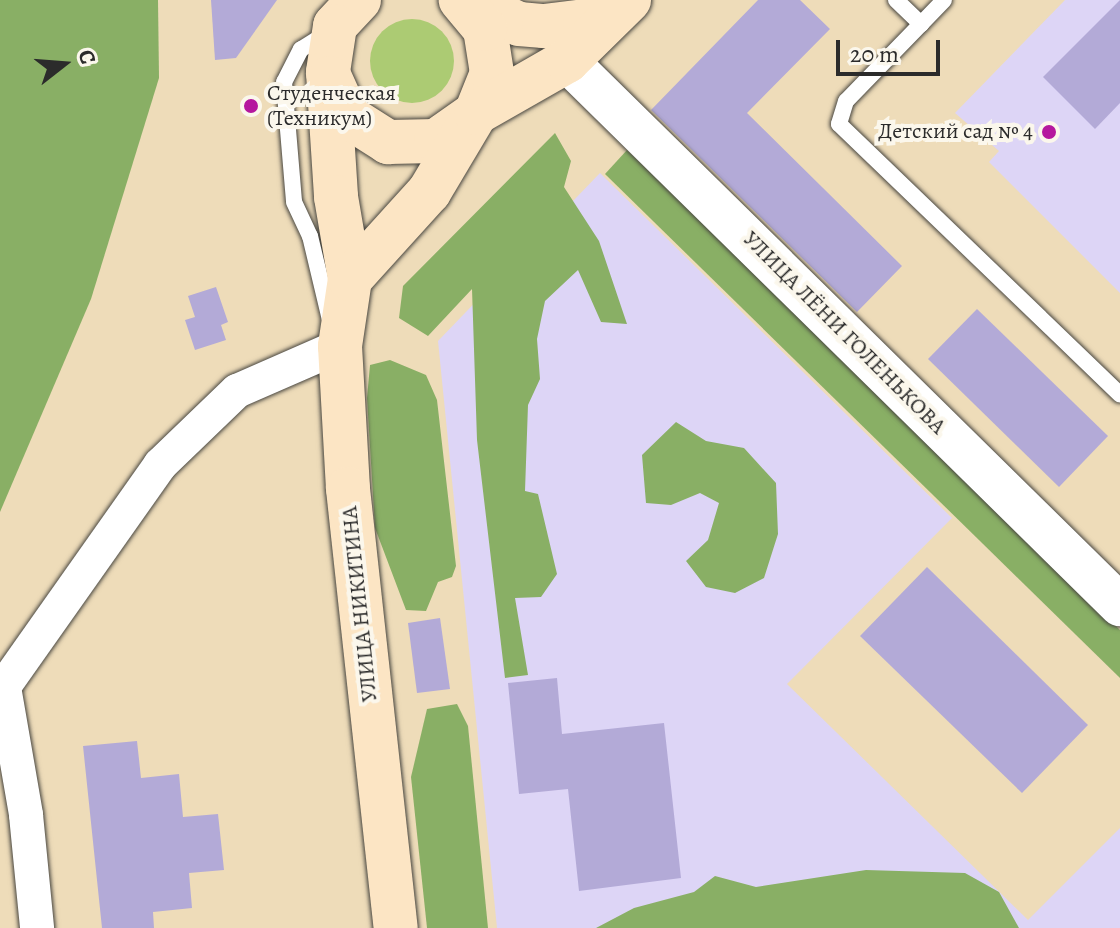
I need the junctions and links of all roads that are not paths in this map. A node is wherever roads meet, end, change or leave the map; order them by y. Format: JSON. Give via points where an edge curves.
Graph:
{"nodes":[{"id":1,"x":325,"y":0,"type":"edge"},
{"id":2,"x":359,"y":0,"type":"edge"},
{"id":3,"x":461,"y":0,"type":"edge"},
{"id":4,"x":468,"y":0,"type":"edge"},
{"id":5,"x":896,"y":0,"type":"edge"},
{"id":6,"x":944,"y":0,"type":"edge"},
{"id":7,"x":628,"y":1,"type":"edge"},
{"id":8,"x":508,"y":12,"type":"edge"},
{"id":9,"x":921,"y":24,"type":"junction"},
{"id":10,"x":326,"y":53,"type":"junction"},
{"id":11,"x":567,"y":61,"type":"junction"},
{"id":12,"x":476,"y":113,"type":"junction"},
{"id":13,"x":350,"y":279,"type":"junction"},
{"id":14,"x":340,"y":346,"type":"junction"},
{"id":15,"x":1120,"y":394,"type":"edge"},
{"id":16,"x":1120,"y":605,"type":"edge"},
{"id":17,"x":2,"y":689,"type":"edge"},
{"id":18,"x":37,"y":928,"type":"edge"},
{"id":19,"x":396,"y":928,"type":"edge"}],
"edges":[{"from":1,"to":10,"type":"street"},
{"from":2,"to":10,"type":"main road","name":"УЛИЦА НИКИТИНА","via":[[335,26]]},
{"from":3,"to":12,"type":"main road","via":[[485,29],[492,73]]},
{"from":4,"to":8,"type":"main road"},
{"from":5,"to":9,"type":"lane"},
{"from":6,"to":9,"type":"lane"},
{"from":7,"to":8,"type":"main road","via":[[585,21]]},
{"from":7,"to":11,"type":"main road"},
{"from":8,"to":11,"type":"street"},
{"from":9,"to":15,"type":"lane","via":[[846,101],[839,124]]},
{"from":10,"to":12,"type":"main road","via":[[347,116],[388,142],[436,141]]},
{"from":10,"to":13,"type":"main road","name":"УЛИЦА НИКИТИНА","via":[[336,197]]},
{"from":10,"to":14,"type":"lane","via":[[301,49],[284,82],[294,202],[310,236],[323,306]]},
{"from":11,"to":12,"type":"main road"},
{"from":11,"to":16,"type":"street","name":"УЛИЦА ЛЁНИ ГОЛЕНЬКОВА"},
{"from":12,"to":13,"type":"main road","via":[[429,192]]},
{"from":13,"to":14,"type":"main road","name":"УЛИЦА НИКИТИНА"},
{"from":14,"to":17,"type":"street","via":[[237,391],[160,465]]},
{"from":14,"to":19,"type":"main road","name":"УЛИЦА НИКИТИНА","via":[[348,489]]},
{"from":17,"to":18,"type":"street","via":[[26,815]]}]}
